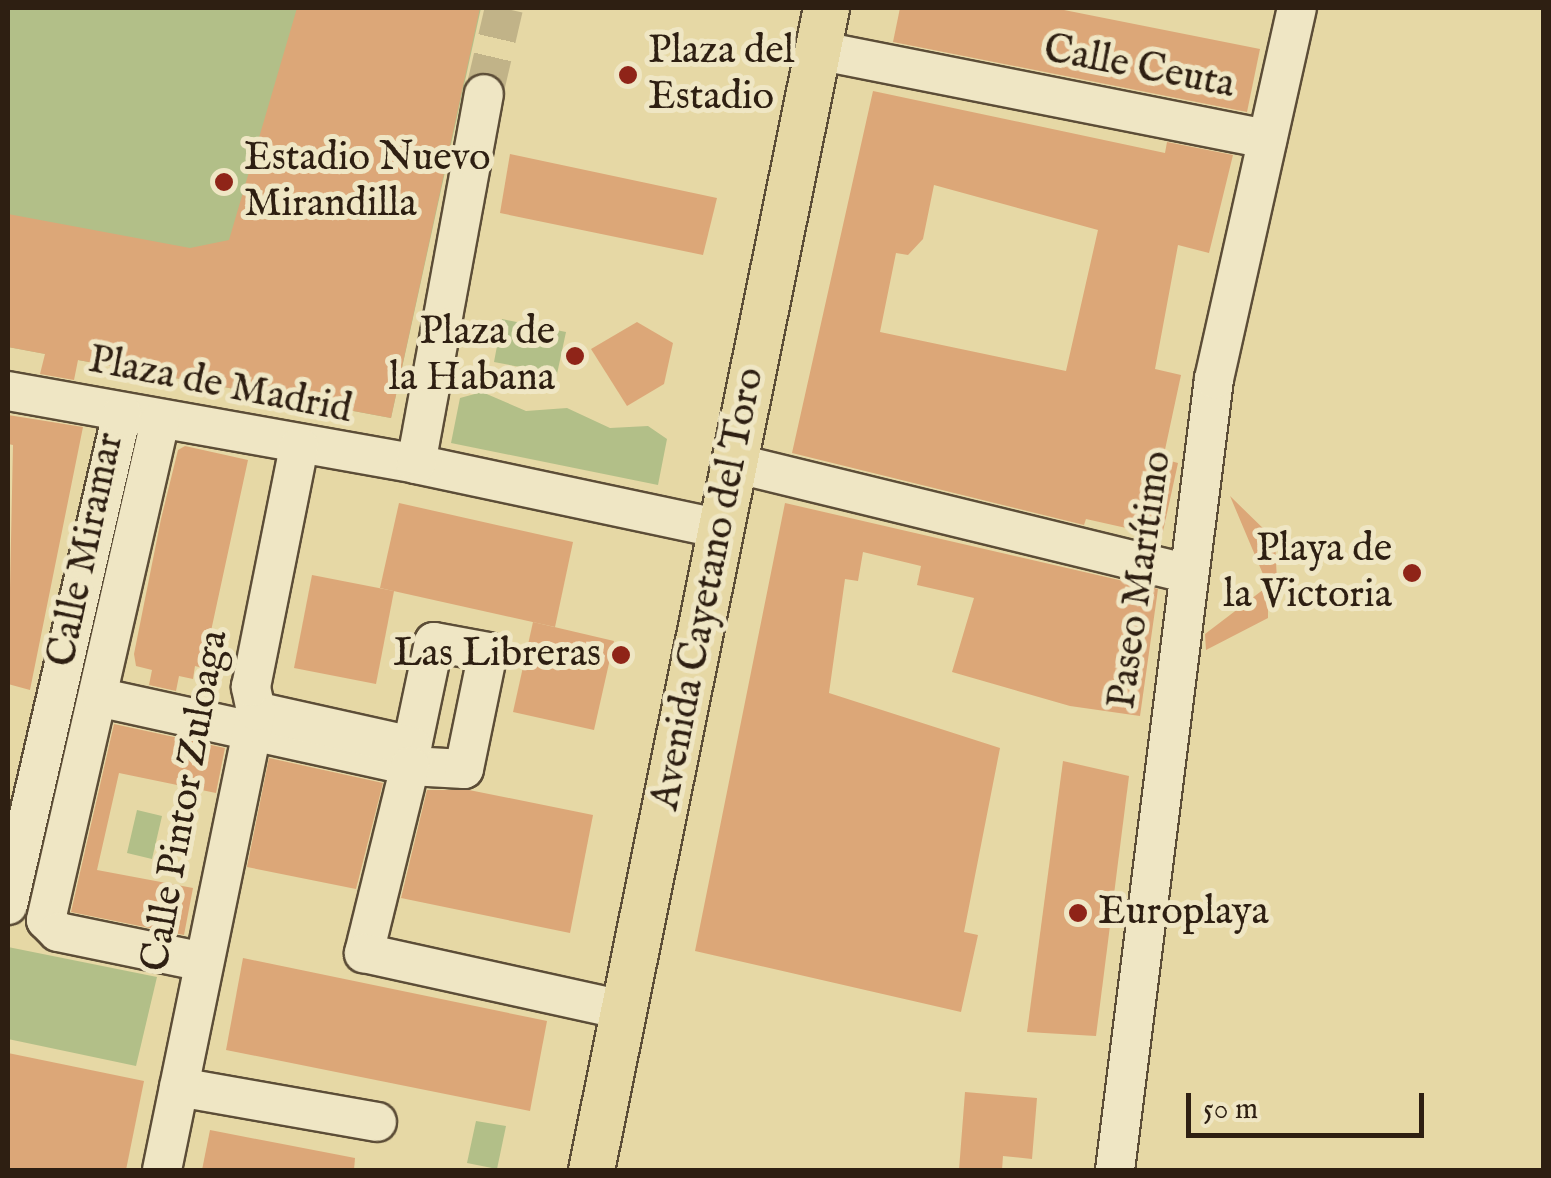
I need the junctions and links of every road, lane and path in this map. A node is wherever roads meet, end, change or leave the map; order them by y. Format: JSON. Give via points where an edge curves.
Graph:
{"nodes":[{"id":1,"x":1297,"y":8,"type":"edge"},
{"id":2,"x":822,"y":29,"type":"edge"},
{"id":3,"x":484,"y":94,"type":"tunnel mouth"},
{"id":4,"x":1267,"y":139,"type":"junction"},
{"id":5,"x":8,"y":390,"type":"edge"},
{"id":6,"x":122,"y":413,"type":"junction"},
{"id":7,"x":160,"y":421,"type":"junction"},
{"id":8,"x":299,"y":447,"type":"junction"},
{"id":9,"x":734,"y":463,"type":"junction"},
{"id":10,"x":416,"y":464,"type":"junction"},
{"id":11,"x":720,"y":529,"type":"junction"},
{"id":12,"x":1186,"y":573,"type":"junction"},
{"id":13,"x":102,"y":698,"type":"junction"},
{"id":14,"x":254,"y":720,"type":"junction"},
{"id":15,"x":410,"y":766,"type":"junction"},
{"id":16,"x":8,"y":905,"type":"edge"},
{"id":17,"x":204,"y":962,"type":"junction"},
{"id":18,"x":624,"y":1010,"type":"junction"},
{"id":19,"x":180,"y":1086,"type":"junction"},
{"id":20,"x":376,"y":1122,"type":"dead end"},
{"id":21,"x":162,"y":1170,"type":"edge"},
{"id":22,"x":591,"y":1170,"type":"edge"},
{"id":23,"x":1115,"y":1170,"type":"edge"}],
"edges":[{"from":1,"to":4,"type":"street","name":"Paseo Marítimo"},
{"from":2,"to":4,"type":"street","name":"Calle Ceuta"},
{"from":2,"to":9,"type":"main road","name":"Avenida Cayetano del Toro"},
{"from":3,"to":10,"type":"street"},
{"from":4,"to":12,"type":"street","name":"Paseo Marítimo","via":[[1214,379]]},
{"from":5,"to":6,"type":"street","name":"Plaza de Madrid"},
{"from":6,"to":7,"type":"street","name":"Plaza de Madrid"},
{"from":6,"to":16,"type":"street","name":"Calle Miramar"},
{"from":7,"to":8,"type":"street","name":"Plaza de Madrid"},
{"from":7,"to":13,"type":"street","name":"Calle Miramar"},
{"from":8,"to":10,"type":"street","name":"Plaza de Madrid"},
{"from":8,"to":14,"type":"street","name":"Calle Pintor Zuloaga","via":[[251,687]]},
{"from":9,"to":11,"type":"main road","name":"Avenida Cayetano del Toro"},
{"from":9,"to":12,"type":"street"},
{"from":10,"to":11,"type":"street","name":"Plaza de Madrid"},
{"from":11,"to":18,"type":"main road","name":"Avenida Cayetano del Toro"},
{"from":12,"to":23,"type":"street","name":"Paseo Marítimo"},
{"from":13,"to":14,"type":"street"},
{"from":13,"to":17,"type":"street","name":"Calle Miramar","via":[[89,710],[50,927]]},
{"from":14,"to":15,"type":"street"},
{"from":14,"to":15,"type":"street","via":[[412,746],[434,642],[488,652],[464,768]]},
{"from":14,"to":17,"type":"street","name":"Calle Pintor Zuloaga"},
{"from":15,"to":18,"type":"street","via":[[364,952]]},
{"from":17,"to":19,"type":"street","name":"Calle Pintor Zuloaga"},
{"from":18,"to":22,"type":"main road","name":"Avenida Cayetano del Toro"},
{"from":19,"to":20,"type":"street"},
{"from":19,"to":21,"type":"street","name":"Calle Pintor Zuloaga"}]}
